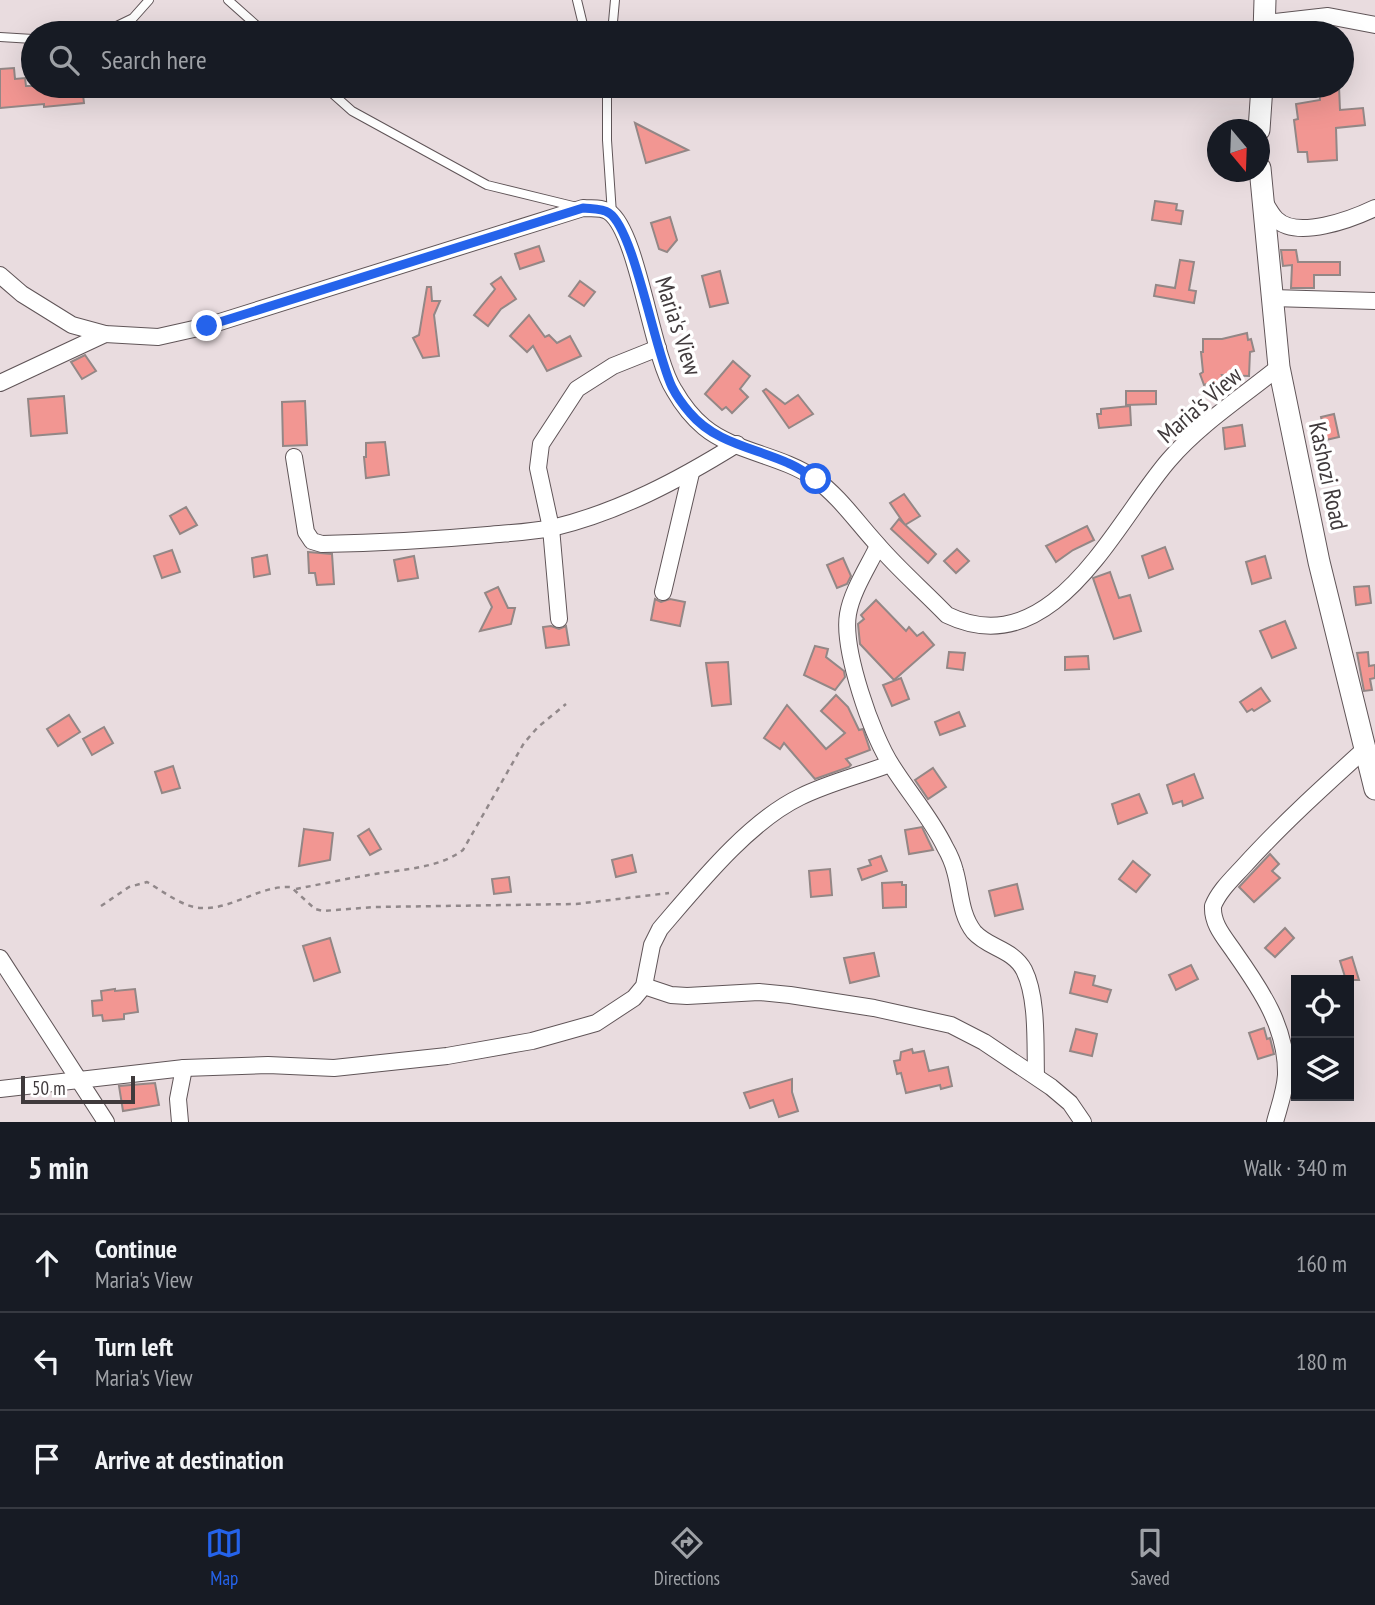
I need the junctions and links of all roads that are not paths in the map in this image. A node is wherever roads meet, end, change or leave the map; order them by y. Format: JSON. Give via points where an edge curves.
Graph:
{"nodes":[{"id":1,"x":149,"y":0,"type":"edge"},
{"id":2,"x":228,"y":0,"type":"edge"},
{"id":3,"x":577,"y":0,"type":"edge"},
{"id":4,"x":615,"y":0,"type":"edge"},
{"id":5,"x":1265,"y":0,"type":"edge"},
{"id":6,"x":1371,"y":20,"type":"edge"},
{"id":7,"x":127,"y":21,"type":"edge"},
{"id":8,"x":252,"y":21,"type":"edge"},
{"id":9,"x":582,"y":21,"type":"edge"},
{"id":10,"x":613,"y":21,"type":"edge"},
{"id":11,"x":1265,"y":21,"type":"edge"},
{"id":12,"x":1302,"y":21,"type":"edge"},
{"id":13,"x":0,"y":37,"type":"edge"},
{"id":14,"x":21,"y":38,"type":"edge"},
{"id":15,"x":337,"y":98,"type":"edge"},
{"id":16,"x":606,"y":98,"type":"edge"},
{"id":17,"x":1261,"y":98,"type":"edge"},
{"id":18,"x":1260,"y":119,"type":"edge"},
{"id":19,"x":1260,"y":182,"type":"edge"},
{"id":20,"x":1262,"y":199,"type":"junction"},
{"id":21,"x":583,"y":208,"type":"junction"},
{"id":22,"x":1375,"y":208,"type":"edge"},
{"id":23,"x":612,"y":214,"type":"junction"},
{"id":24,"x":0,"y":275,"type":"edge"},
{"id":25,"x":1272,"y":298,"type":"junction"},
{"id":26,"x":1375,"y":301,"type":"edge"},
{"id":27,"x":105,"y":334,"type":"junction"},
{"id":28,"x":658,"y":348,"type":"junction"},
{"id":29,"x":1279,"y":368,"type":"junction"},
{"id":30,"x":0,"y":383,"type":"edge"},
{"id":31,"x":737,"y":444,"type":"junction"},
{"id":32,"x":294,"y":457,"type":"dead end"},
{"id":33,"x":691,"y":473,"type":"junction"},
{"id":34,"x":551,"y":528,"type":"junction"},
{"id":35,"x":878,"y":546,"type":"junction"},
{"id":36,"x":663,"y":592,"type":"dead end"},
{"id":37,"x":559,"y":619,"type":"dead end"},
{"id":38,"x":1365,"y":749,"type":"junction"},
{"id":39,"x":890,"y":764,"type":"junction"},
{"id":40,"x":1375,"y":789,"type":"edge"},
{"id":41,"x":0,"y":958,"type":"edge"},
{"id":42,"x":644,"y":986,"type":"junction"},
{"id":43,"x":184,"y":1068,"type":"junction"},
{"id":44,"x":1036,"y":1076,"type":"junction"},
{"id":45,"x":81,"y":1081,"type":"junction"},
{"id":46,"x":0,"y":1089,"type":"edge"},
{"id":47,"x":106,"y":1122,"type":"edge"},
{"id":48,"x":180,"y":1122,"type":"edge"},
{"id":49,"x":1083,"y":1122,"type":"edge"},
{"id":50,"x":1275,"y":1122,"type":"edge"}],
"edges":[{"from":1,"to":7,"type":"lane"},
{"from":2,"to":8,"type":"lane"},
{"from":3,"to":9,"type":"lane"},
{"from":4,"to":10,"type":"lane"},
{"from":5,"to":11,"type":"main road"},
{"from":6,"to":12,"type":"street","via":[[1328,16]]},
{"from":13,"to":14,"type":"lane"},
{"from":15,"to":21,"type":"lane","via":[[352,111],[487,185]]},
{"from":16,"to":23,"type":"lane"},
{"from":17,"to":18,"type":"main road"},
{"from":19,"to":20,"type":"main road","name":"Kashozi Road"},
{"from":20,"to":22,"type":"street","via":[[1275,219],[1290,227],[1336,223]]},
{"from":20,"to":25,"type":"main road","name":"Kashozi Road"},
{"from":21,"to":23,"type":"street"},
{"from":21,"to":27,"type":"street","via":[[207,326],[158,337]]},
{"from":23,"to":28,"type":"street","name":"Maria's View","via":[[631,253]]},
{"from":24,"to":27,"type":"street","via":[[72,325]]},
{"from":25,"to":26,"type":"street"},
{"from":25,"to":29,"type":"main road","name":"Kashozi Road"},
{"from":27,"to":30,"type":"street"},
{"from":28,"to":31,"type":"street","name":"Maria's View","via":[[672,387],[690,414],[706,429]]},
{"from":28,"to":34,"type":"street","via":[[613,366],[578,388],[541,444],[538,468]]},
{"from":29,"to":35,"type":"street","name":"Maria's View","via":[[1184,444],[1079,580],[1026,617],[996,627],[947,615]]},
{"from":29,"to":38,"type":"main road","name":"Kashozi Road","via":[[1319,562]]},
{"from":31,"to":33,"type":"street"},
{"from":31,"to":35,"type":"street","name":"Maria's View","via":[[790,463],[816,479]]},
{"from":32,"to":34,"type":"street","via":[[306,532],[312,541],[322,544],[417,542]]},
{"from":33,"to":34,"type":"street","via":[[618,506]]},
{"from":33,"to":36,"type":"street"},
{"from":34,"to":37,"type":"street"},
{"from":35,"to":39,"type":"street","via":[[849,612],[847,631],[859,683]]},
{"from":38,"to":40,"type":"main road","name":"Kashozi Road"},
{"from":38,"to":50,"type":"street","via":[[1258,850],[1213,906],[1216,926],[1278,1025],[1286,1076]]},
{"from":39,"to":42,"type":"street","via":[[799,797],[742,840],[660,929],[652,944]]},
{"from":39,"to":44,"type":"street","via":[[944,846],[955,872],[959,900],[975,934],[1004,950],[1024,971],[1030,987]]},
{"from":41,"to":45,"type":"street"},
{"from":42,"to":43,"type":"street","via":[[596,1024],[532,1041],[334,1068]]},
{"from":42,"to":44,"type":"street","via":[[687,996],[790,995],[917,1016],[951,1025]]},
{"from":43,"to":45,"type":"street"},
{"from":43,"to":48,"type":"street","via":[[178,1099]]},
{"from":44,"to":49,"type":"street","via":[[1070,1103]]},
{"from":45,"to":46,"type":"street"},
{"from":45,"to":47,"type":"street"}]}
